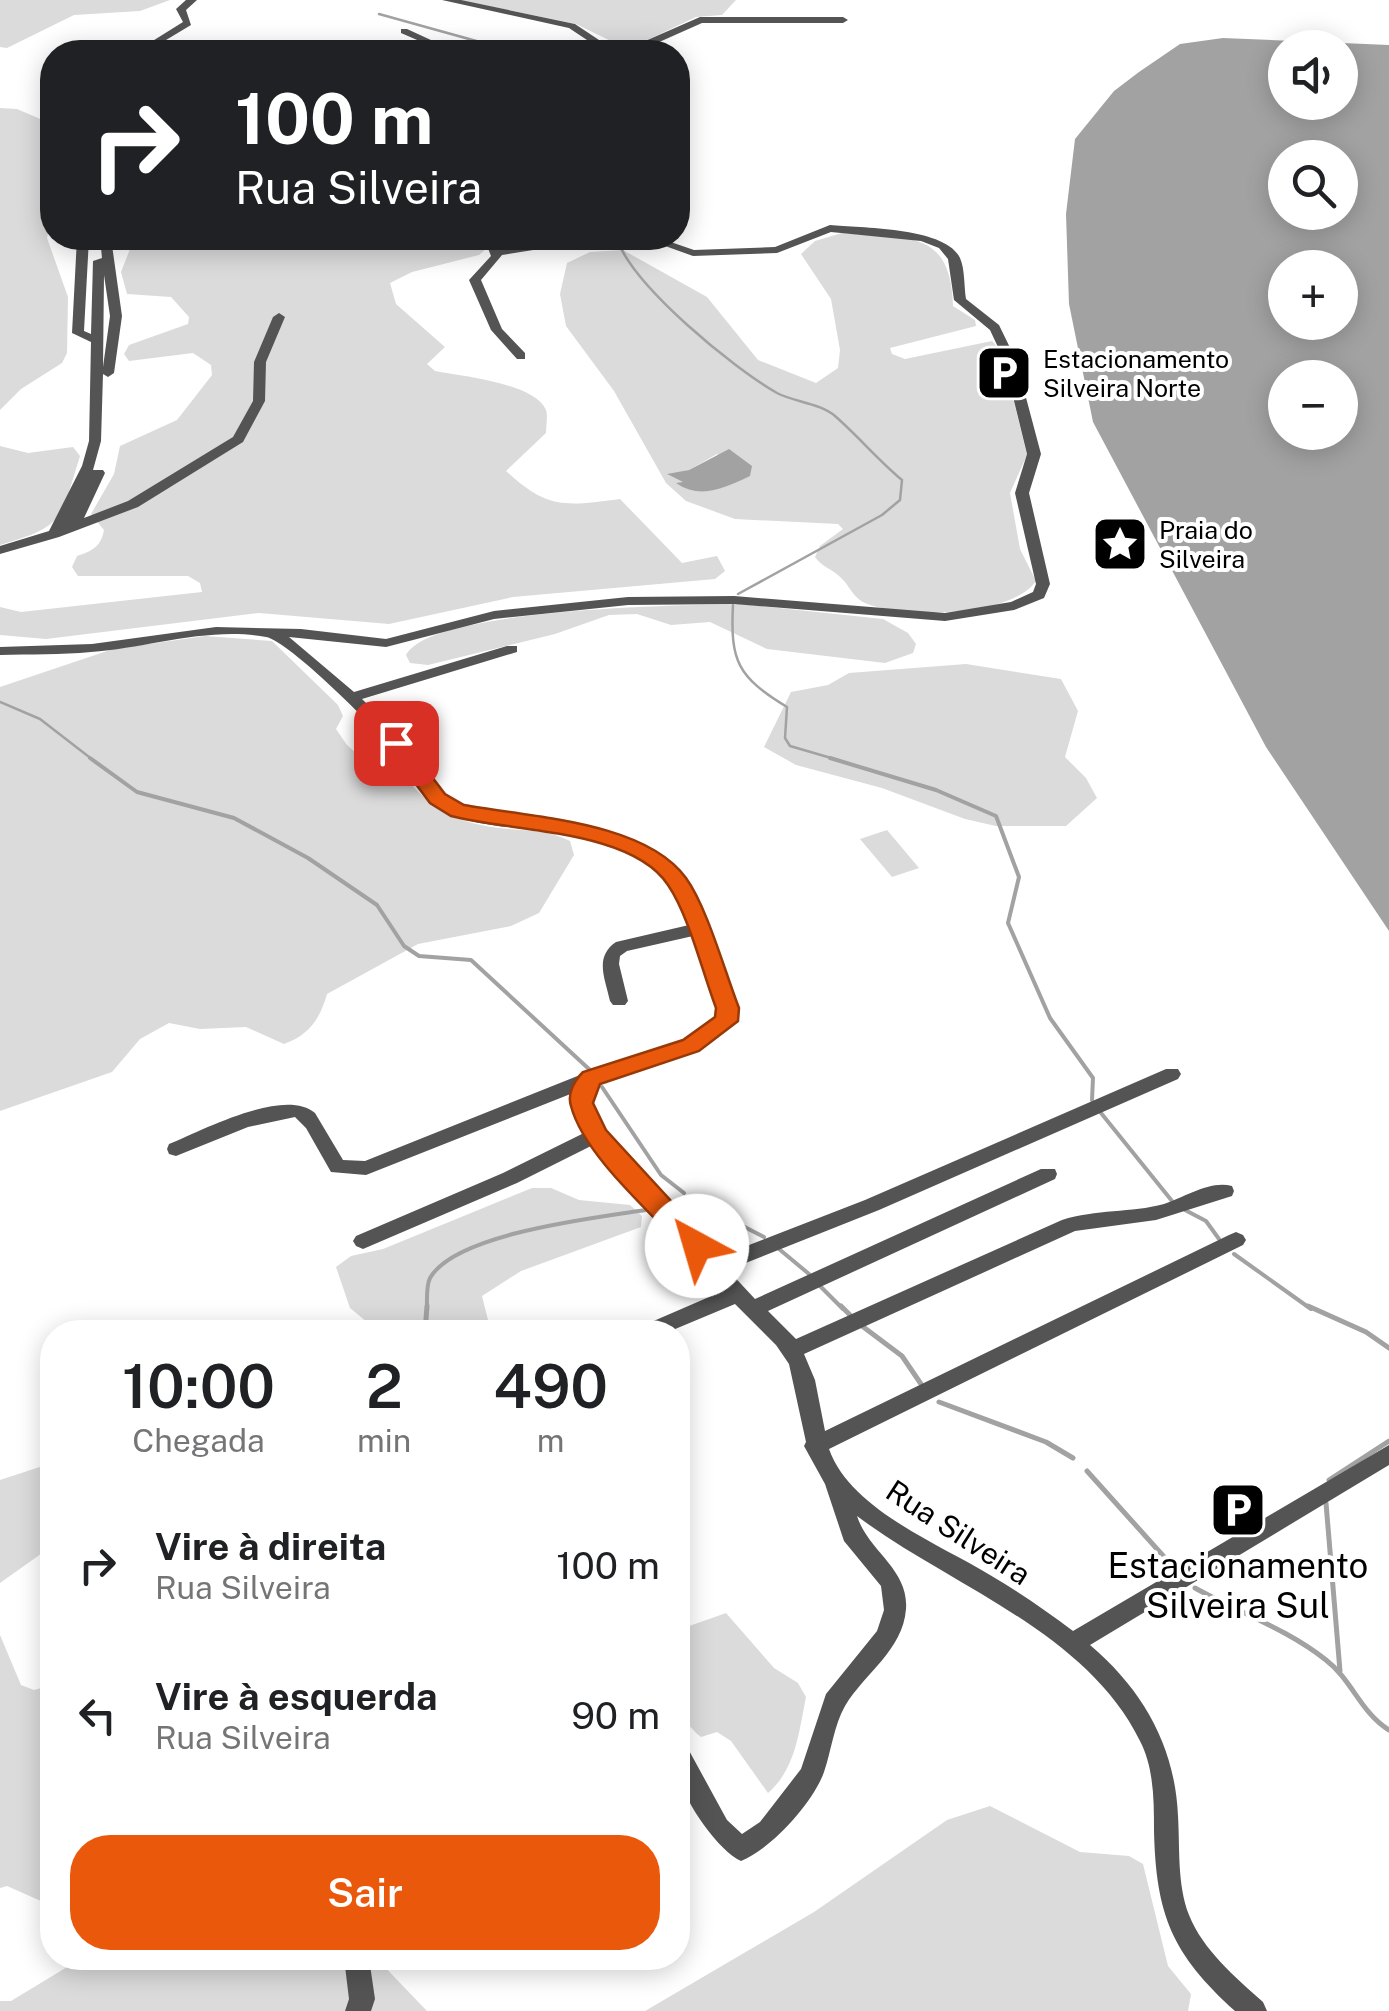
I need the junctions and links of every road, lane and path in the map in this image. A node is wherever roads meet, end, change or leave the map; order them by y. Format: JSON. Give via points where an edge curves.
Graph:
{"nodes":[{"id":1,"x":192,"y":0,"type":"edge"},
{"id":2,"x":447,"y":0,"type":"edge"},
{"id":3,"x":843,"y":20,"type":"dead end"},
{"id":4,"x":404,"y":30,"type":"dead end"},
{"id":5,"x":160,"y":40,"type":"edge"},
{"id":6,"x":426,"y":40,"type":"edge"},
{"id":7,"x":593,"y":40,"type":"edge"},
{"id":8,"x":656,"y":40,"type":"edge"},
{"id":9,"x":83,"y":250,"type":"edge"},
{"id":10,"x":101,"y":250,"type":"edge"},
{"id":11,"x":104,"y":250,"type":"edge"},
{"id":12,"x":510,"y":250,"type":"edge"},
{"id":13,"x":681,"y":250,"type":"edge"},
{"id":14,"x":497,"y":252,"type":"joint"},
{"id":15,"x":278,"y":317,"type":"dead end"},
{"id":16,"x":97,"y":340,"type":"junction"},
{"id":17,"x":522,"y":356,"type":"dead end"},
{"id":18,"x":73,"y":526,"type":"junction"},
{"id":19,"x":54,"y":534,"type":"junction"},
{"id":20,"x":0,"y":550,"type":"edge"},
{"id":21,"x":271,"y":631,"type":"junction"},
{"id":22,"x":512,"y":649,"type":"dead end"},
{"id":23,"x":0,"y":650,"type":"edge"},
{"id":24,"x":349,"y":698,"type":"junction"},
{"id":25,"x":699,"y":929,"type":"junction"},
{"id":26,"x":619,"y":1001,"type":"dead end"},
{"id":27,"x":1172,"y":1074,"type":"dead end"},
{"id":28,"x":592,"y":1078,"type":"junction"},
{"id":29,"x":596,"y":1135,"type":"junction"},
{"id":30,"x":176,"y":1149,"type":"dead end"},
{"id":31,"x":1048,"y":1174,"type":"dead end"},
{"id":32,"x":1225,"y":1191,"type":"dead end"},
{"id":33,"x":1236,"y":1240,"type":"dead end"},
{"id":34,"x":363,"y":1242,"type":"dead end"},
{"id":35,"x":714,"y":1267,"type":"junction"},
{"id":36,"x":745,"y":1301,"type":"junction"},
{"id":37,"x":686,"y":1320,"type":"edge"},
{"id":38,"x":792,"y":1350,"type":"junction"},
{"id":39,"x":815,"y":1446,"type":"junction"},
{"id":40,"x":1389,"y":1454,"type":"edge"},
{"id":41,"x":836,"y":1483,"type":"junction"},
{"id":42,"x":1070,"y":1645,"type":"junction"},
{"id":43,"x":690,"y":1776,"type":"edge"},
{"id":44,"x":358,"y":1970,"type":"edge"},
{"id":45,"x":358,"y":2011,"type":"edge"},
{"id":46,"x":1254,"y":2011,"type":"edge"}],
"edges":[{"from":1,"to":5,"type":"street","via":[[181,7],[188,23]]},
{"from":2,"to":7,"type":"street","via":[[572,26]]},
{"from":3,"to":8,"type":"street","via":[[700,20]]},
{"from":4,"to":6,"type":"street"},
{"from":9,"to":16,"type":"street","via":[[78,334]]},
{"from":10,"to":16,"type":"street"},
{"from":11,"to":18,"type":"street","via":[[116,316],[108,434]]},
{"from":12,"to":14,"type":"street"},
{"from":13,"to":21,"type":"street","via":[[766,252],[838,228],[915,236],[947,249],[962,304],[995,328],[1010,360],[1034,454],[1022,493],[1043,584],[1039,595],[946,617],[734,600],[628,601],[494,615],[386,643]]},
{"from":14,"to":17,"type":"street","via":[[474,280],[497,330]]},
{"from":15,"to":18,"type":"street","via":[[260,362],[259,401],[238,439],[133,504]]},
{"from":16,"to":19,"type":"street","via":[[96,442]]},
{"from":18,"to":19,"type":"street"},
{"from":19,"to":20,"type":"street"},
{"from":21,"to":23,"type":"street"},
{"from":21,"to":24,"type":"street"},
{"from":22,"to":24,"type":"street"},
{"from":24,"to":25,"type":"street","via":[[445,804],[490,820],[606,837],[658,859],[679,883]]},
{"from":25,"to":26,"type":"street","via":[[612,953]]},
{"from":25,"to":28,"type":"street","via":[[727,1008],[721,1028],[691,1046]]},
{"from":27,"to":35,"type":"street"},
{"from":28,"to":29,"type":"street","name":"Rua Silveira","via":[[581,1103]]},
{"from":28,"to":30,"type":"street","via":[[366,1168],[338,1167],[307,1114],[296,1108]]},
{"from":29,"to":34,"type":"street","via":[[526,1174]]},
{"from":29,"to":35,"type":"street","name":"Rua Silveira"},
{"from":31,"to":36,"type":"street"},
{"from":32,"to":38,"type":"street","via":[[1155,1213],[1079,1222]]},
{"from":33,"to":39,"type":"street"},
{"from":35,"to":36,"type":"street","name":"Rua Silveira"},
{"from":36,"to":37,"type":"street"},
{"from":36,"to":38,"type":"street","name":"Rua Silveira"},
{"from":38,"to":39,"type":"street","name":"Rua Silveira","via":[[806,1384]]},
{"from":39,"to":41,"type":"street","name":"Rua Silveira"},
{"from":40,"to":42,"type":"street"},
{"from":41,"to":42,"type":"street","name":"Rua Silveira","via":[[873,1518]]},
{"from":41,"to":43,"type":"street","via":[[852,1534],[892,1583],[896,1602],[887,1636],[827,1716],[812,1775],[769,1830],[741,1849],[718,1828]]},
{"from":42,"to":46,"type":"street","name":"Rua Silveira","via":[[1147,1729],[1166,1778],[1169,1878],[1178,1919],[1201,1958]]},
{"from":44,"to":45,"type":"street"}]}
